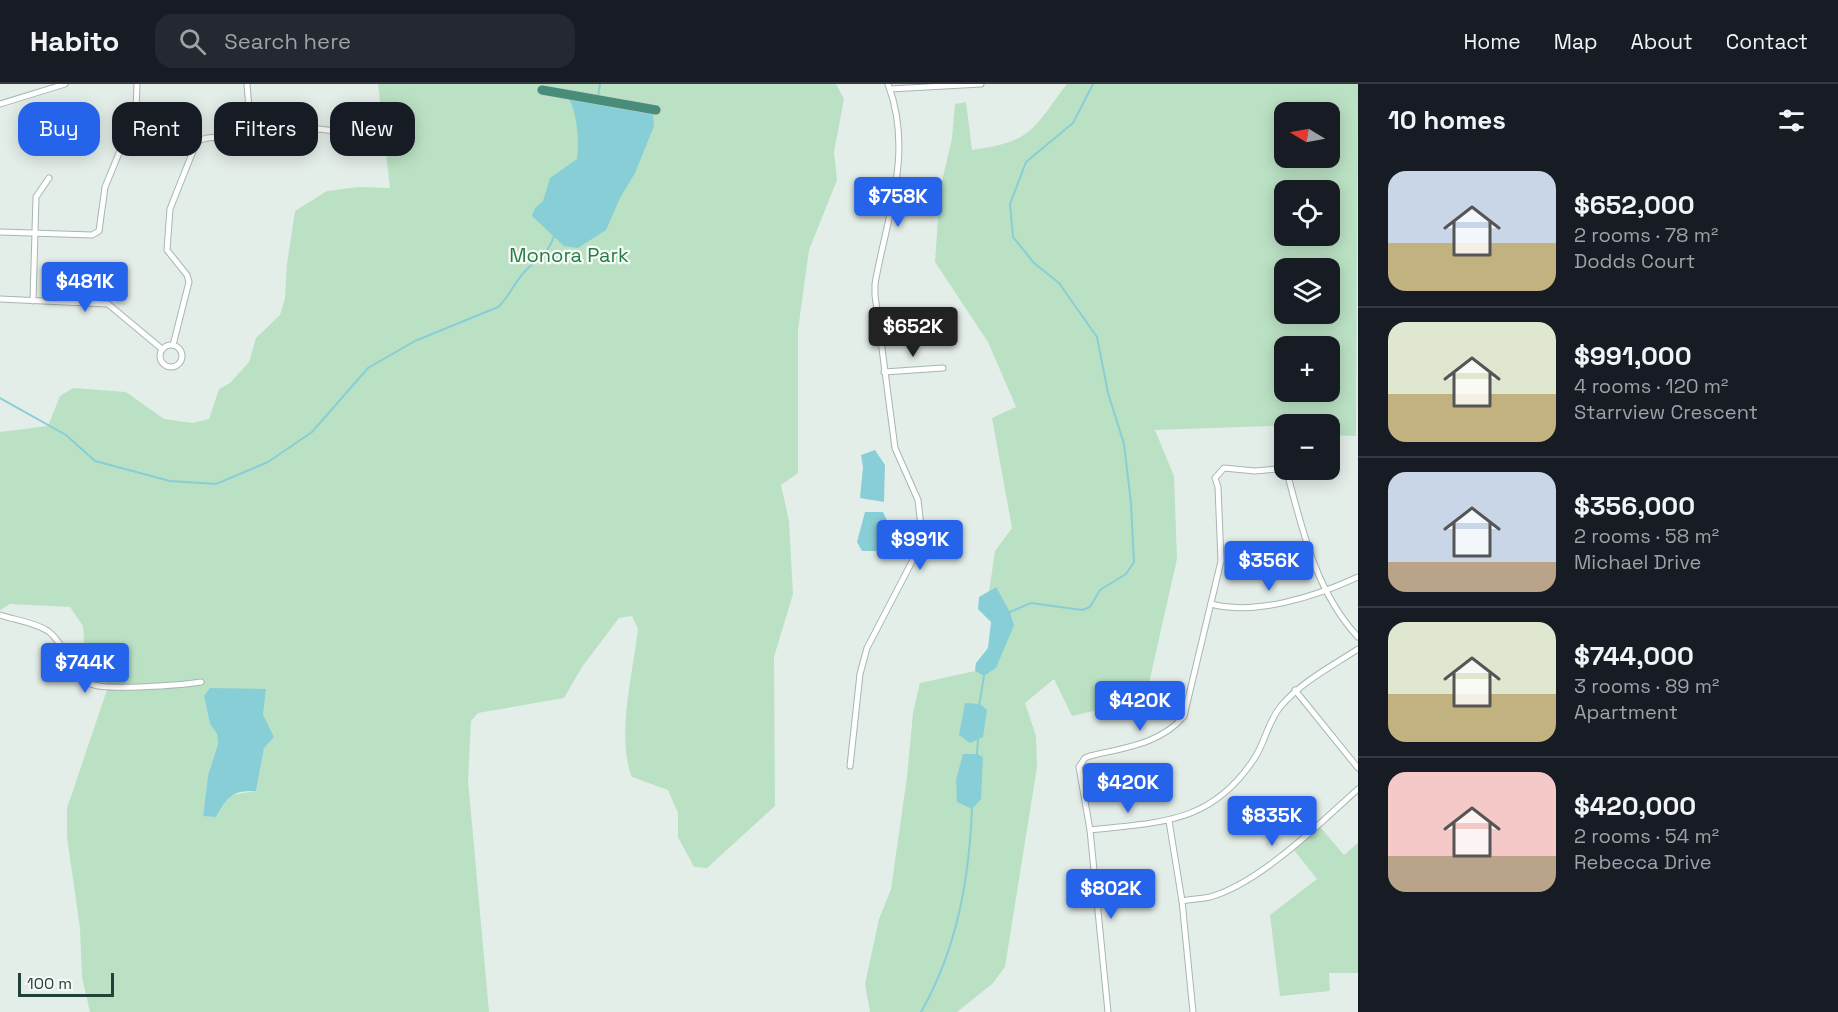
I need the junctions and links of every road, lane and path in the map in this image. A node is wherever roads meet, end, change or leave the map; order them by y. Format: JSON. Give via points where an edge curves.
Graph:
{"nodes":[{"id":1,"x":65,"y":84,"type":"edge"},
{"id":2,"x":137,"y":84,"type":"edge"},
{"id":3,"x":247,"y":84,"type":"edge"},
{"id":4,"x":981,"y":84,"type":"edge"},
{"id":5,"x":889,"y":86,"type":"edge"},
{"id":6,"x":542,"y":90,"type":"dead end"},
{"id":7,"x":248,"y":102,"type":"edge"},
{"id":8,"x":0,"y":104,"type":"edge"},
{"id":9,"x":656,"y":110,"type":"dead end"},
{"id":10,"x":214,"y":139,"type":"edge"},
{"id":11,"x":49,"y":178,"type":"dead end"},
{"id":12,"x":0,"y":232,"type":"edge"},
{"id":13,"x":35,"y":234,"type":"junction"},
{"id":14,"x":0,"y":299,"type":"edge"},
{"id":15,"x":33,"y":301,"type":"junction"},
{"id":16,"x":172,"y":345,"type":"junction"},
{"id":17,"x":162,"y":349,"type":"junction"},
{"id":18,"x":944,"y":368,"type":"dead end"},
{"id":19,"x":884,"y":372,"type":"junction"},
{"id":20,"x":1358,"y":577,"type":"edge"},
{"id":21,"x":1326,"y":592,"type":"junction"},
{"id":22,"x":1211,"y":604,"type":"junction"},
{"id":23,"x":0,"y":615,"type":"edge"},
{"id":24,"x":1358,"y":637,"type":"edge"},
{"id":25,"x":1358,"y":650,"type":"edge"},
{"id":26,"x":201,"y":682,"type":"dead end"},
{"id":27,"x":1295,"y":690,"type":"junction"},
{"id":28,"x":850,"y":766,"type":"dead end"},
{"id":29,"x":1358,"y":768,"type":"edge"},
{"id":30,"x":1358,"y":789,"type":"edge"},
{"id":31,"x":1169,"y":821,"type":"junction"},
{"id":32,"x":1090,"y":830,"type":"junction"},
{"id":33,"x":1182,"y":901,"type":"junction"},
{"id":34,"x":1108,"y":1012,"type":"edge"},
{"id":35,"x":1193,"y":1012,"type":"edge"}],
"edges":[{"from":1,"to":8,"type":"street"},
{"from":2,"to":13,"type":"street","via":[[136,111],[105,186],[99,231],[92,235]]},
{"from":3,"to":7,"type":"street"},
{"from":4,"to":5,"type":"street"},
{"from":5,"to":19,"type":"street","via":[[901,149],[874,284]]},
{"from":6,"to":9,"type":"highway"},
{"from":10,"to":16,"type":"street","via":[[197,141],[172,202],[167,248],[189,282]]},
{"from":11,"to":13,"type":"street","via":[[36,194]]},
{"from":12,"to":13,"type":"street"},
{"from":13,"to":15,"type":"street"},
{"from":14,"to":15,"type":"street"},
{"from":15,"to":17,"type":"street","via":[[108,304]]},
{"from":16,"to":17,"type":"street"},
{"from":16,"to":17,"type":"street","via":[[182,354],[176,366],[163,363]]},
{"from":18,"to":19,"type":"street"},
{"from":19,"to":28,"type":"street","via":[[895,448],[918,500],[921,526],[917,552],[867,648],[860,674]]},
{"from":20,"to":21,"type":"street"},
{"from":21,"to":22,"type":"street","via":[[1246,609]]},
{"from":21,"to":22,"type":"street","via":[[1288,476],[1277,469],[1224,468],[1215,478],[1221,561]]},
{"from":21,"to":24,"type":"street"},
{"from":22,"to":32,"type":"street","via":[[1188,704],[1175,727],[1141,743],[1085,758],[1080,764]]},
{"from":23,"to":26,"type":"street","via":[[48,631],[91,684],[156,687]]},
{"from":25,"to":27,"type":"street"},
{"from":27,"to":29,"type":"street"},
{"from":27,"to":31,"type":"street","via":[[1279,708],[1256,758],[1230,790],[1194,813]]},
{"from":30,"to":33,"type":"street","via":[[1261,870],[1211,897]]},
{"from":31,"to":32,"type":"street"},
{"from":31,"to":33,"type":"street"},
{"from":32,"to":34,"type":"street"},
{"from":33,"to":35,"type":"street"}]}
